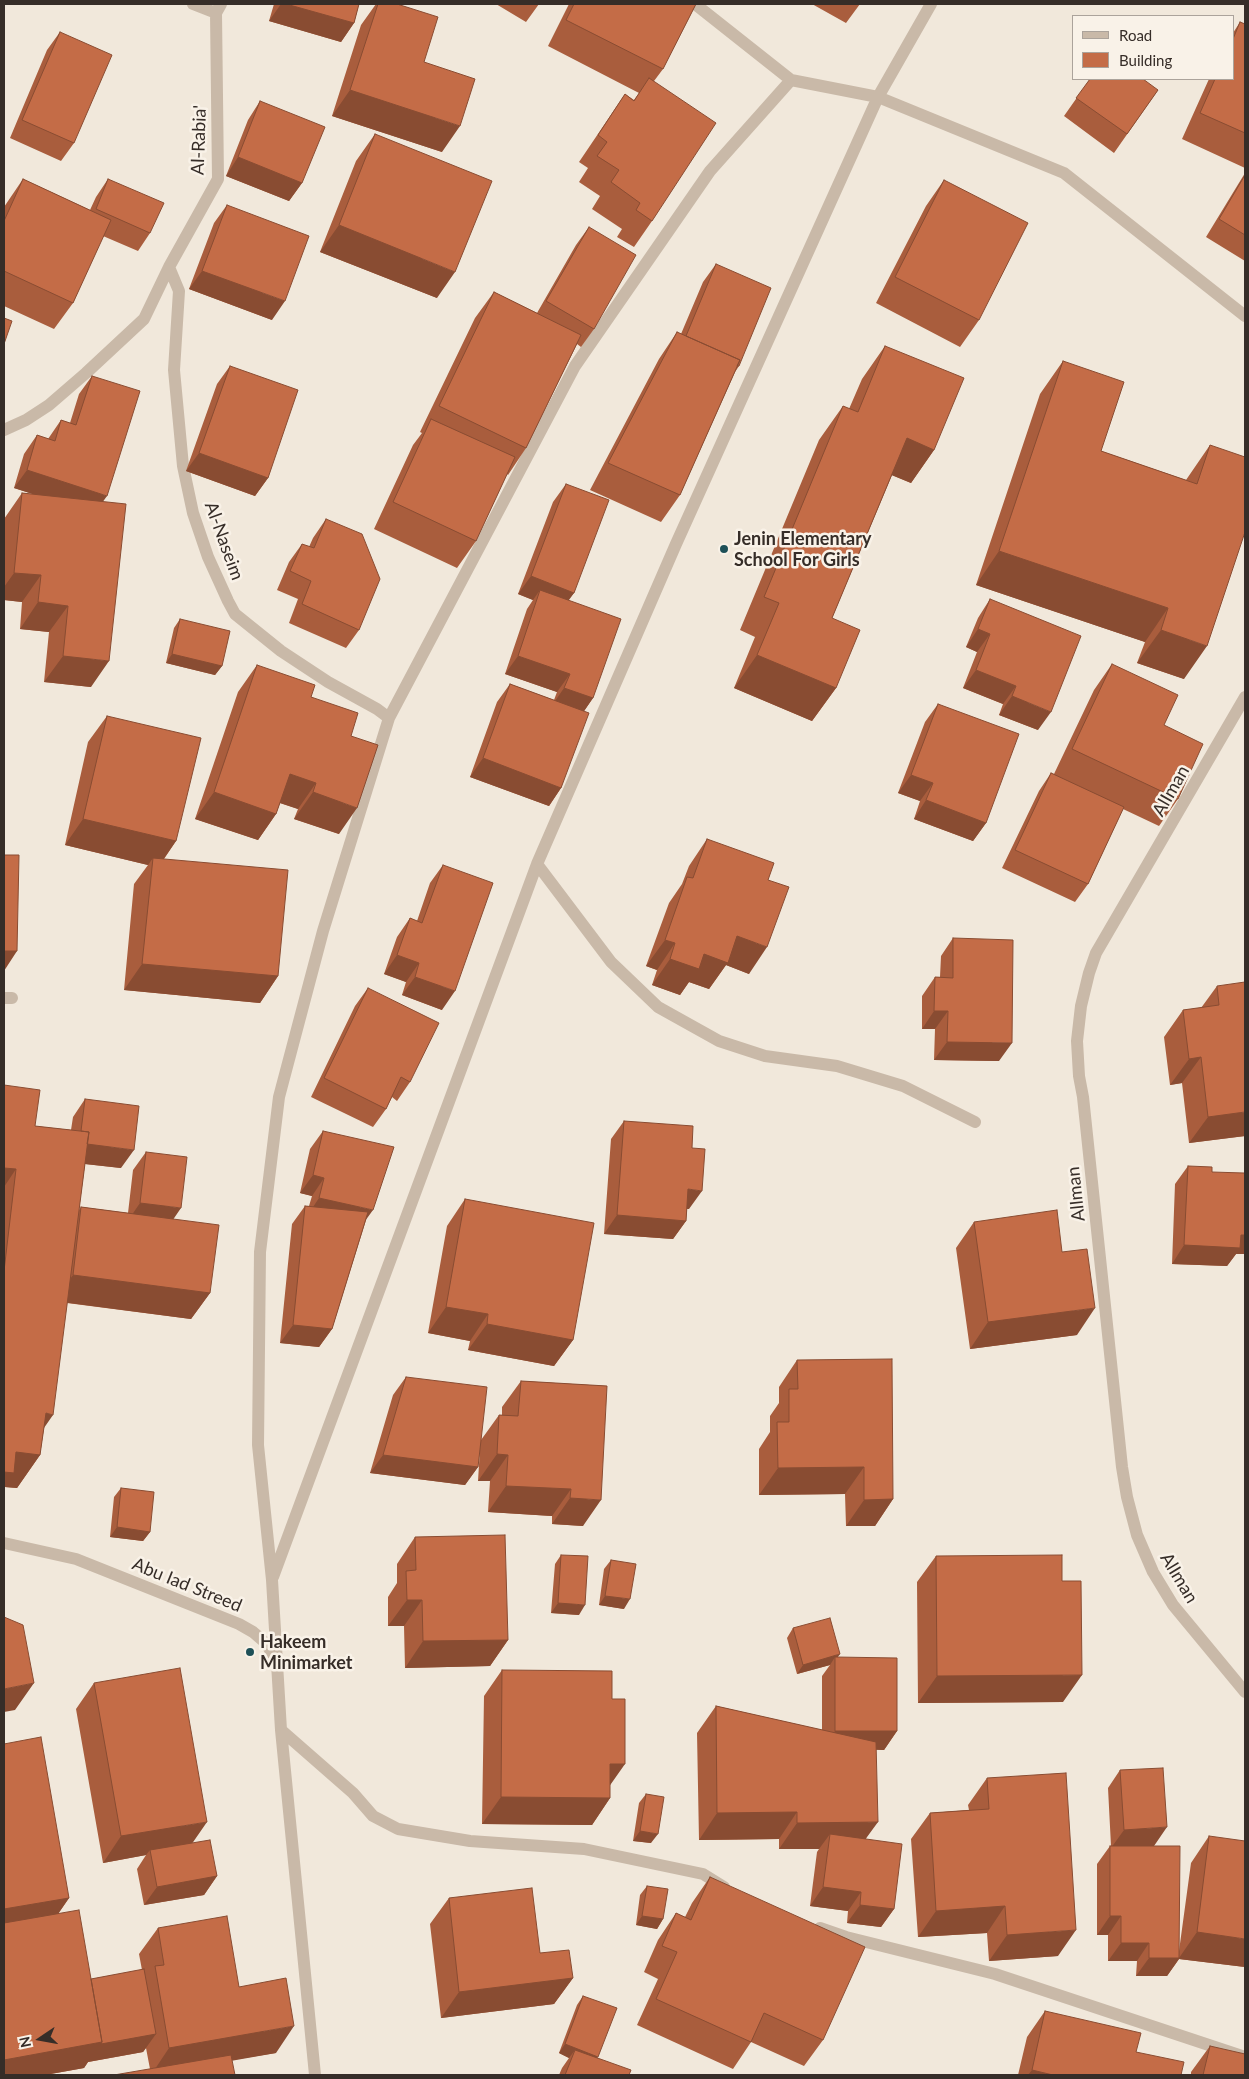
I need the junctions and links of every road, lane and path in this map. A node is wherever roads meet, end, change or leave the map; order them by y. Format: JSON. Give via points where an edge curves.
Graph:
{"nodes":[{"id":1,"x":193,"y":4,"type":"edge"},
{"id":2,"x":695,"y":4,"type":"edge"},
{"id":3,"x":931,"y":4,"type":"edge"},
{"id":4,"x":219,"y":8,"type":"edge"},
{"id":5,"x":791,"y":80,"type":"junction"},
{"id":6,"x":878,"y":97,"type":"junction"},
{"id":7,"x":168,"y":267,"type":"junction"},
{"id":8,"x":1245,"y":316,"type":"edge"},
{"id":9,"x":4,"y":430,"type":"edge"},
{"id":10,"x":1244,"y":701,"type":"edge"},
{"id":11,"x":389,"y":718,"type":"junction"},
{"id":12,"x":537,"y":864,"type":"junction"},
{"id":13,"x":974,"y":1122,"type":"dead end"},
{"id":14,"x":4,"y":1543,"type":"edge"},
{"id":15,"x":272,"y":1580,"type":"junction"},
{"id":16,"x":1245,"y":1692,"type":"edge"},
{"id":17,"x":281,"y":1730,"type":"junction"},
{"id":18,"x":733,"y":1892,"type":"edge"},
{"id":19,"x":810,"y":1924,"type":"edge"},
{"id":20,"x":1245,"y":2057,"type":"edge"},
{"id":21,"x":315,"y":2075,"type":"edge"}],
"edges":[{"from":1,"to":4,"type":"street"},
{"from":2,"to":5,"type":"street"},
{"from":3,"to":6,"type":"street"},
{"from":4,"to":7,"type":"street","name":"Al-Rabia'","via":[[218,178]]},
{"from":5,"to":6,"type":"street"},
{"from":5,"to":11,"type":"street","via":[[710,171],[575,366]]},
{"from":6,"to":8,"type":"street","via":[[1064,173]]},
{"from":6,"to":12,"type":"street","via":[[676,544]]},
{"from":7,"to":9,"type":"street","name":"Al-Rabia'","via":[[144,319],[49,405]]},
{"from":7,"to":11,"type":"street","name":"Al-Naseim","via":[[179,291],[174,370],[183,466],[193,513],[208,558],[234,614],[281,651]]},
{"from":10,"to":16,"type":"street","name":"AlIman","via":[[1096,953],[1081,1006],[1078,1041],[1079,1076],[1127,1498],[1137,1536],[1173,1605]]},
{"from":11,"to":15,"type":"street","via":[[323,932],[279,1097],[260,1252],[258,1444]]},
{"from":12,"to":13,"type":"street","via":[[611,962],[658,1007],[719,1041],[765,1056],[837,1066],[903,1086]]},
{"from":12,"to":15,"type":"street"},
{"from":14,"to":17,"type":"street","name":"Abu Iad Streed","via":[[76,1560],[253,1632],[274,1654]]},
{"from":15,"to":17,"type":"street"},
{"from":17,"to":18,"type":"street","via":[[353,1793],[373,1816],[398,1829],[470,1841],[584,1849],[703,1874]]},
{"from":17,"to":21,"type":"street"},
{"from":19,"to":20,"type":"street","via":[[846,1937],[995,1974]]}]}
